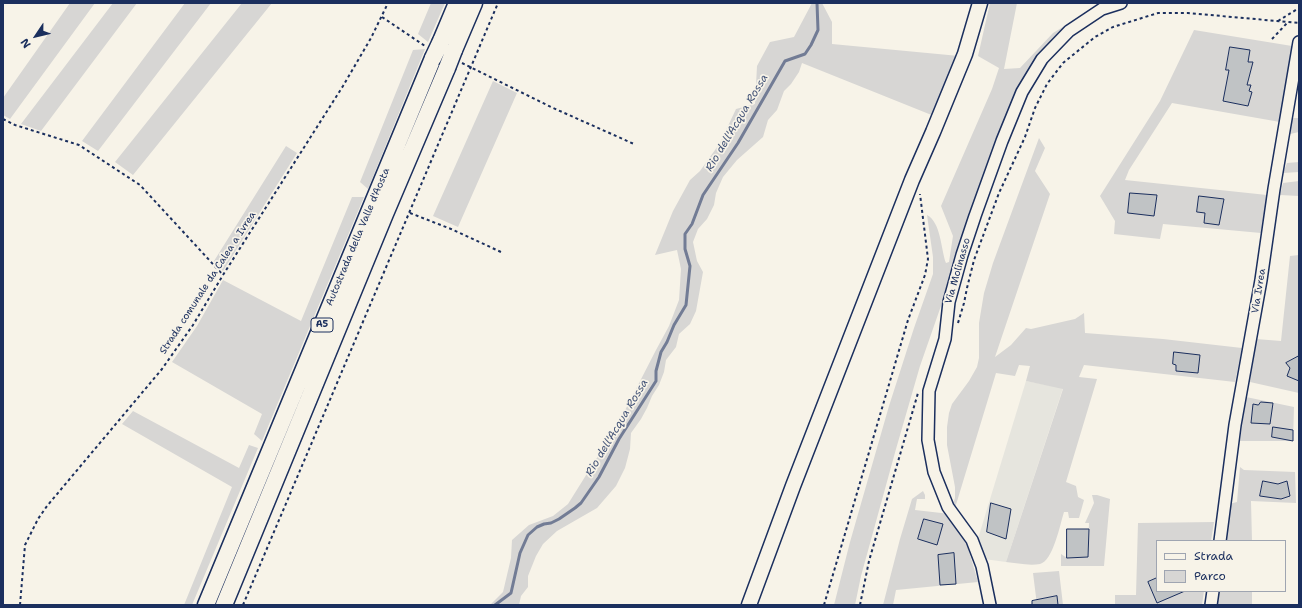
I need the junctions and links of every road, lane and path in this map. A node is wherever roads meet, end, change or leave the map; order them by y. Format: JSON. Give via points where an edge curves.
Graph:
{"nodes":[{"id":1,"x":388,"y":3,"type":"edge"},
{"id":2,"x":457,"y":3,"type":"edge"},
{"id":3,"x":474,"y":3,"type":"edge"},
{"id":4,"x":498,"y":3,"type":"edge"},
{"id":5,"x":980,"y":3,"type":"edge"},
{"id":6,"x":1121,"y":3,"type":"edge"},
{"id":7,"x":1299,"y":8,"type":"edge"},
{"id":8,"x":382,"y":17,"type":"junction"},
{"id":9,"x":1277,"y":21,"type":"junction"},
{"id":10,"x":1288,"y":22,"type":"junction"},
{"id":11,"x":1299,"y":23,"type":"edge"},
{"id":12,"x":1272,"y":39,"type":"dead end"},
{"id":13,"x":1299,"y":42,"type":"edge"},
{"id":14,"x":422,"y":44,"type":"dead end"},
{"id":15,"x":471,"y":66,"type":"junction"},
{"id":16,"x":3,"y":119,"type":"edge"},
{"id":17,"x":634,"y":144,"type":"dead end"},
{"id":18,"x":912,"y":180,"type":"junction"},
{"id":19,"x":410,"y":213,"type":"junction"},
{"id":20,"x":501,"y":252,"type":"dead end"},
{"id":21,"x":223,"y":275,"type":"junction"},
{"id":22,"x":945,"y":339,"type":"junction"},
{"id":23,"x":918,"y":391,"type":"dead end"},
{"id":24,"x":1220,"y":540,"type":"edge"},
{"id":25,"x":1213,"y":592,"type":"edge"},
{"id":26,"x":20,"y":605,"type":"edge"},
{"id":27,"x":206,"y":605,"type":"edge"},
{"id":28,"x":224,"y":605,"type":"edge"},
{"id":29,"x":243,"y":605,"type":"edge"},
{"id":30,"x":749,"y":605,"type":"edge"},
{"id":31,"x":824,"y":605,"type":"edge"},
{"id":32,"x":860,"y":605,"type":"edge"},
{"id":33,"x":990,"y":605,"type":"edge"},
{"id":34,"x":1211,"y":605,"type":"edge"}],
"edges":[{"from":1,"to":8,"type":"path","name":"Strada comunale da Calea a Ivrea"},
{"from":2,"to":27,"type":"highway","name":"Autostrada della Valle d'Aosta","number":"A5","bridge":true},
{"from":3,"to":28,"type":"highway","name":"Autostrada della Valle d'Aosta","number":"A5","bridge":true},
{"from":4,"to":15,"type":"path"},
{"from":5,"to":18,"type":"main road","via":[[965,54]]},
{"from":6,"to":22,"type":"street","name":"Via Molinasso","via":[[1102,9],[1069,31],[1042,59],[1022,92],[1002,140],[962,255],[949,302]]},
{"from":7,"to":9,"type":"path"},
{"from":8,"to":14,"type":"path"},
{"from":8,"to":21,"type":"path","name":"Strada comunale da Calea a Ivrea","via":[[343,86]]},
{"from":9,"to":10,"type":"path"},
{"from":9,"to":22,"type":"path","via":[[1188,13],[1158,13],[1114,27],[1095,37],[1063,63],[1047,84],[1035,108],[974,260],[959,321]]},
{"from":10,"to":11,"type":"path"},
{"from":10,"to":12,"type":"path"},
{"from":13,"to":24,"type":"street","name":"Via Ivrea","via":[[1236,425]]},
{"from":15,"to":17,"type":"path","via":[[551,107]]},
{"from":15,"to":19,"type":"path"},
{"from":16,"to":21,"type":"path","via":[[79,145],[140,185]]},
{"from":18,"to":30,"type":"main road"},
{"from":18,"to":31,"type":"path","via":[[919,185],[928,259],[925,275],[908,320]]},
{"from":19,"to":20,"type":"path"},
{"from":19,"to":29,"type":"path"},
{"from":21,"to":26,"type":"path","name":"Strada comunale da Calea a Ivrea","via":[[193,325],[162,369],[38,518],[25,545]]},
{"from":22,"to":33,"type":"street","name":"Via Molinasso","via":[[929,391],[928,440],[934,472],[948,507],[972,540],[982,566]]},
{"from":23,"to":32,"type":"path","via":[[869,561]]},
{"from":25,"to":34,"type":"street"}]}
